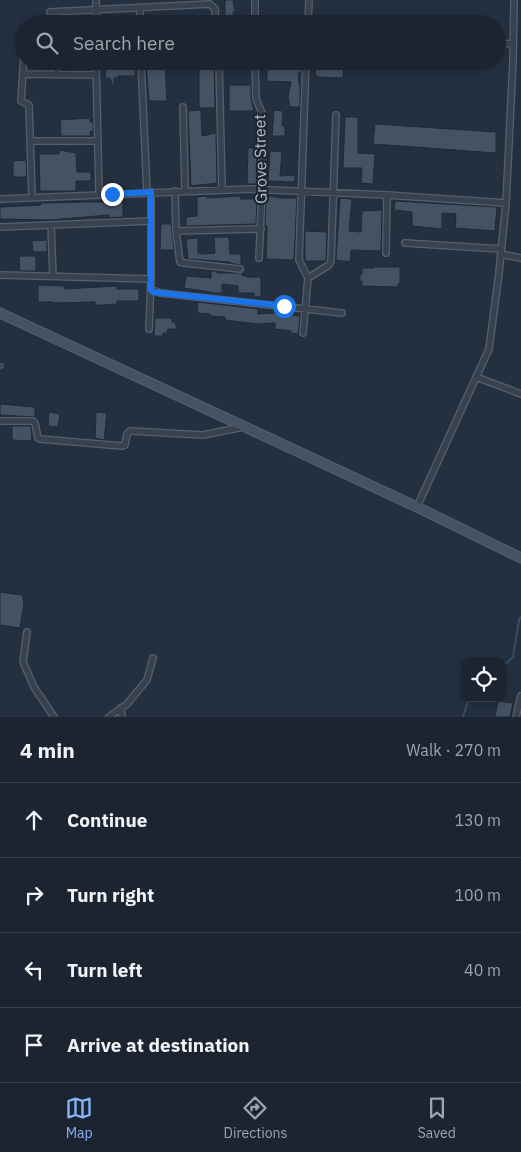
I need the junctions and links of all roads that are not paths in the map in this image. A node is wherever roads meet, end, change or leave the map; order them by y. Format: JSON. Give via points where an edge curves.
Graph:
{"nodes":[{"id":1,"x":96,"y":0,"type":"edge"},
{"id":2,"x":255,"y":0,"type":"edge"},
{"id":3,"x":309,"y":0,"type":"edge"},
{"id":4,"x":514,"y":0,"type":"edge"},
{"id":5,"x":140,"y":8,"type":"junction"},
{"id":6,"x":96,"y":9,"type":"junction"},
{"id":7,"x":50,"y":12,"type":"dead end"},
{"id":8,"x":96,"y":15,"type":"edge"},
{"id":9,"x":140,"y":15,"type":"edge"},
{"id":10,"x":215,"y":15,"type":"edge"},
{"id":11,"x":255,"y":15,"type":"edge"},
{"id":12,"x":308,"y":15,"type":"edge"},
{"id":13,"x":506,"y":44,"type":"edge"},
{"id":14,"x":513,"y":44,"type":"junction"},
{"id":15,"x":23,"y":70,"type":"edge"},
{"id":16,"x":57,"y":70,"type":"edge"},
{"id":17,"x":96,"y":70,"type":"edge"},
{"id":18,"x":142,"y":70,"type":"edge"},
{"id":19,"x":219,"y":70,"type":"edge"},
{"id":20,"x":256,"y":70,"type":"edge"},
{"id":21,"x":306,"y":70,"type":"edge"},
{"id":22,"x":23,"y":74,"type":"junction"},
{"id":23,"x":57,"y":74,"type":"junction"},
{"id":24,"x":96,"y":75,"type":"junction"},
{"id":25,"x":183,"y":107,"type":"dead end"},
{"id":26,"x":336,"y":114,"type":"dead end"},
{"id":27,"x":30,"y":141,"type":"junction"},
{"id":28,"x":98,"y":141,"type":"junction"},
{"id":29,"x":222,"y":189,"type":"junction"},
{"id":30,"x":262,"y":189,"type":"junction"},
{"id":31,"x":185,"y":190,"type":"junction"},
{"id":32,"x":175,"y":191,"type":"junction"},
{"id":33,"x":301,"y":191,"type":"junction"},
{"id":34,"x":149,"y":192,"type":"junction"},
{"id":35,"x":334,"y":193,"type":"junction"},
{"id":36,"x":99,"y":194,"type":"junction"},
{"id":37,"x":387,"y":195,"type":"junction"},
{"id":38,"x":32,"y":196,"type":"junction"},
{"id":39,"x":0,"y":198,"type":"edge"},
{"id":40,"x":506,"y":203,"type":"junction"},
{"id":41,"x":151,"y":221,"type":"junction"},
{"id":42,"x":51,"y":225,"type":"junction"},
{"id":43,"x":0,"y":227,"type":"edge"},
{"id":44,"x":261,"y":229,"type":"junction"},
{"id":45,"x":176,"y":231,"type":"junction"},
{"id":46,"x":405,"y":243,"type":"dead end"},
{"id":47,"x":501,"y":251,"type":"junction"},
{"id":48,"x":386,"y":253,"type":"dead end"},
{"id":49,"x":260,"y":258,"type":"dead end"},
{"id":50,"x":521,"y":258,"type":"edge"},
{"id":51,"x":240,"y":269,"type":"dead end"},
{"id":52,"x":0,"y":275,"type":"edge"},
{"id":53,"x":53,"y":276,"type":"junction"},
{"id":54,"x":308,"y":278,"type":"junction"},
{"id":55,"x":151,"y":279,"type":"junction"},
{"id":56,"x":151,"y":290,"type":"junction"},
{"id":57,"x":306,"y":308,"type":"junction"},
{"id":58,"x":0,"y":313,"type":"edge"},
{"id":59,"x":342,"y":313,"type":"dead end"},
{"id":60,"x":149,"y":330,"type":"dead end"},
{"id":61,"x":303,"y":333,"type":"dead end"},
{"id":62,"x":476,"y":377,"type":"junction"},
{"id":63,"x":521,"y":394,"type":"edge"},
{"id":64,"x":0,"y":420,"type":"edge"},
{"id":65,"x":243,"y":427,"type":"junction"},
{"id":66,"x":417,"y":507,"type":"junction"},
{"id":67,"x":521,"y":558,"type":"edge"},
{"id":68,"x":27,"y":632,"type":"dead end"},
{"id":69,"x":153,"y":658,"type":"dead end"},
{"id":70,"x":521,"y":696,"type":"edge"},
{"id":71,"x":121,"y":708,"type":"junction"},
{"id":72,"x":54,"y":717,"type":"edge"},
{"id":73,"x":109,"y":717,"type":"edge"},
{"id":74,"x":122,"y":717,"type":"edge"},
{"id":75,"x":516,"y":717,"type":"edge"}],
"edges":[{"from":1,"to":6,"type":"street"},
{"from":2,"to":11,"type":"street"},
{"from":3,"to":12,"type":"street"},
{"from":4,"to":14,"type":"street"},
{"from":5,"to":6,"type":"street"},
{"from":5,"to":9,"type":"street"},
{"from":5,"to":10,"type":"street","via":[[210,4]]},
{"from":6,"to":7,"type":"street"},
{"from":6,"to":8,"type":"street"},
{"from":13,"to":14,"type":"street"},
{"from":14,"to":40,"type":"street"},
{"from":15,"to":22,"type":"street"},
{"from":16,"to":23,"type":"street"},
{"from":17,"to":24,"type":"street"},
{"from":18,"to":34,"type":"street"},
{"from":19,"to":29,"type":"street"},
{"from":20,"to":30,"type":"street","name":"Grove Street","via":[[256,99],[262,113]]},
{"from":21,"to":33,"type":"street"},
{"from":22,"to":23,"type":"street"},
{"from":22,"to":27,"type":"street","via":[[21,101],[30,104]]},
{"from":23,"to":24,"type":"street"},
{"from":24,"to":28,"type":"street"},
{"from":25,"to":31,"type":"street"},
{"from":26,"to":35,"type":"street"},
{"from":27,"to":28,"type":"street"},
{"from":27,"to":38,"type":"street"},
{"from":28,"to":36,"type":"street"},
{"from":29,"to":30,"type":"street"},
{"from":29,"to":31,"type":"street"},
{"from":30,"to":33,"type":"street"},
{"from":30,"to":44,"type":"street","name":"Grove Street"},
{"from":31,"to":32,"type":"street"},
{"from":32,"to":34,"type":"street"},
{"from":32,"to":45,"type":"street"},
{"from":33,"to":35,"type":"street"},
{"from":33,"to":54,"type":"street","via":[[299,260]]},
{"from":34,"to":36,"type":"street"},
{"from":34,"to":41,"type":"street"},
{"from":35,"to":37,"type":"street"},
{"from":35,"to":54,"type":"street","via":[[331,261]]},
{"from":36,"to":38,"type":"street"},
{"from":37,"to":40,"type":"street"},
{"from":37,"to":48,"type":"street"},
{"from":38,"to":39,"type":"street"},
{"from":40,"to":47,"type":"street"},
{"from":41,"to":42,"type":"street"},
{"from":41,"to":55,"type":"street"},
{"from":42,"to":43,"type":"street"},
{"from":42,"to":53,"type":"street"},
{"from":44,"to":45,"type":"street"},
{"from":44,"to":49,"type":"street","name":"Grove Street"},
{"from":45,"to":51,"type":"street","via":[[180,262]]},
{"from":46,"to":47,"type":"street"},
{"from":47,"to":50,"type":"street"},
{"from":47,"to":62,"type":"street","via":[[489,349]]},
{"from":52,"to":53,"type":"street"},
{"from":53,"to":55,"type":"street"},
{"from":54,"to":57,"type":"street"},
{"from":55,"to":56,"type":"street"},
{"from":56,"to":57,"type":"street"},
{"from":56,"to":60,"type":"street"},
{"from":57,"to":59,"type":"street"},
{"from":57,"to":61,"type":"street"},
{"from":58,"to":65,"type":"street"},
{"from":62,"to":63,"type":"street"},
{"from":62,"to":66,"type":"street"},
{"from":64,"to":65,"type":"street","via":[[33,421],[40,439],[122,446],[130,431],[203,436]]},
{"from":65,"to":66,"type":"street"},
{"from":66,"to":67,"type":"street"},
{"from":68,"to":72,"type":"street","via":[[23,662],[34,687]]},
{"from":69,"to":71,"type":"street","via":[[147,680]]},
{"from":70,"to":75,"type":"street"},
{"from":71,"to":73,"type":"street"},
{"from":71,"to":74,"type":"street"}]}
